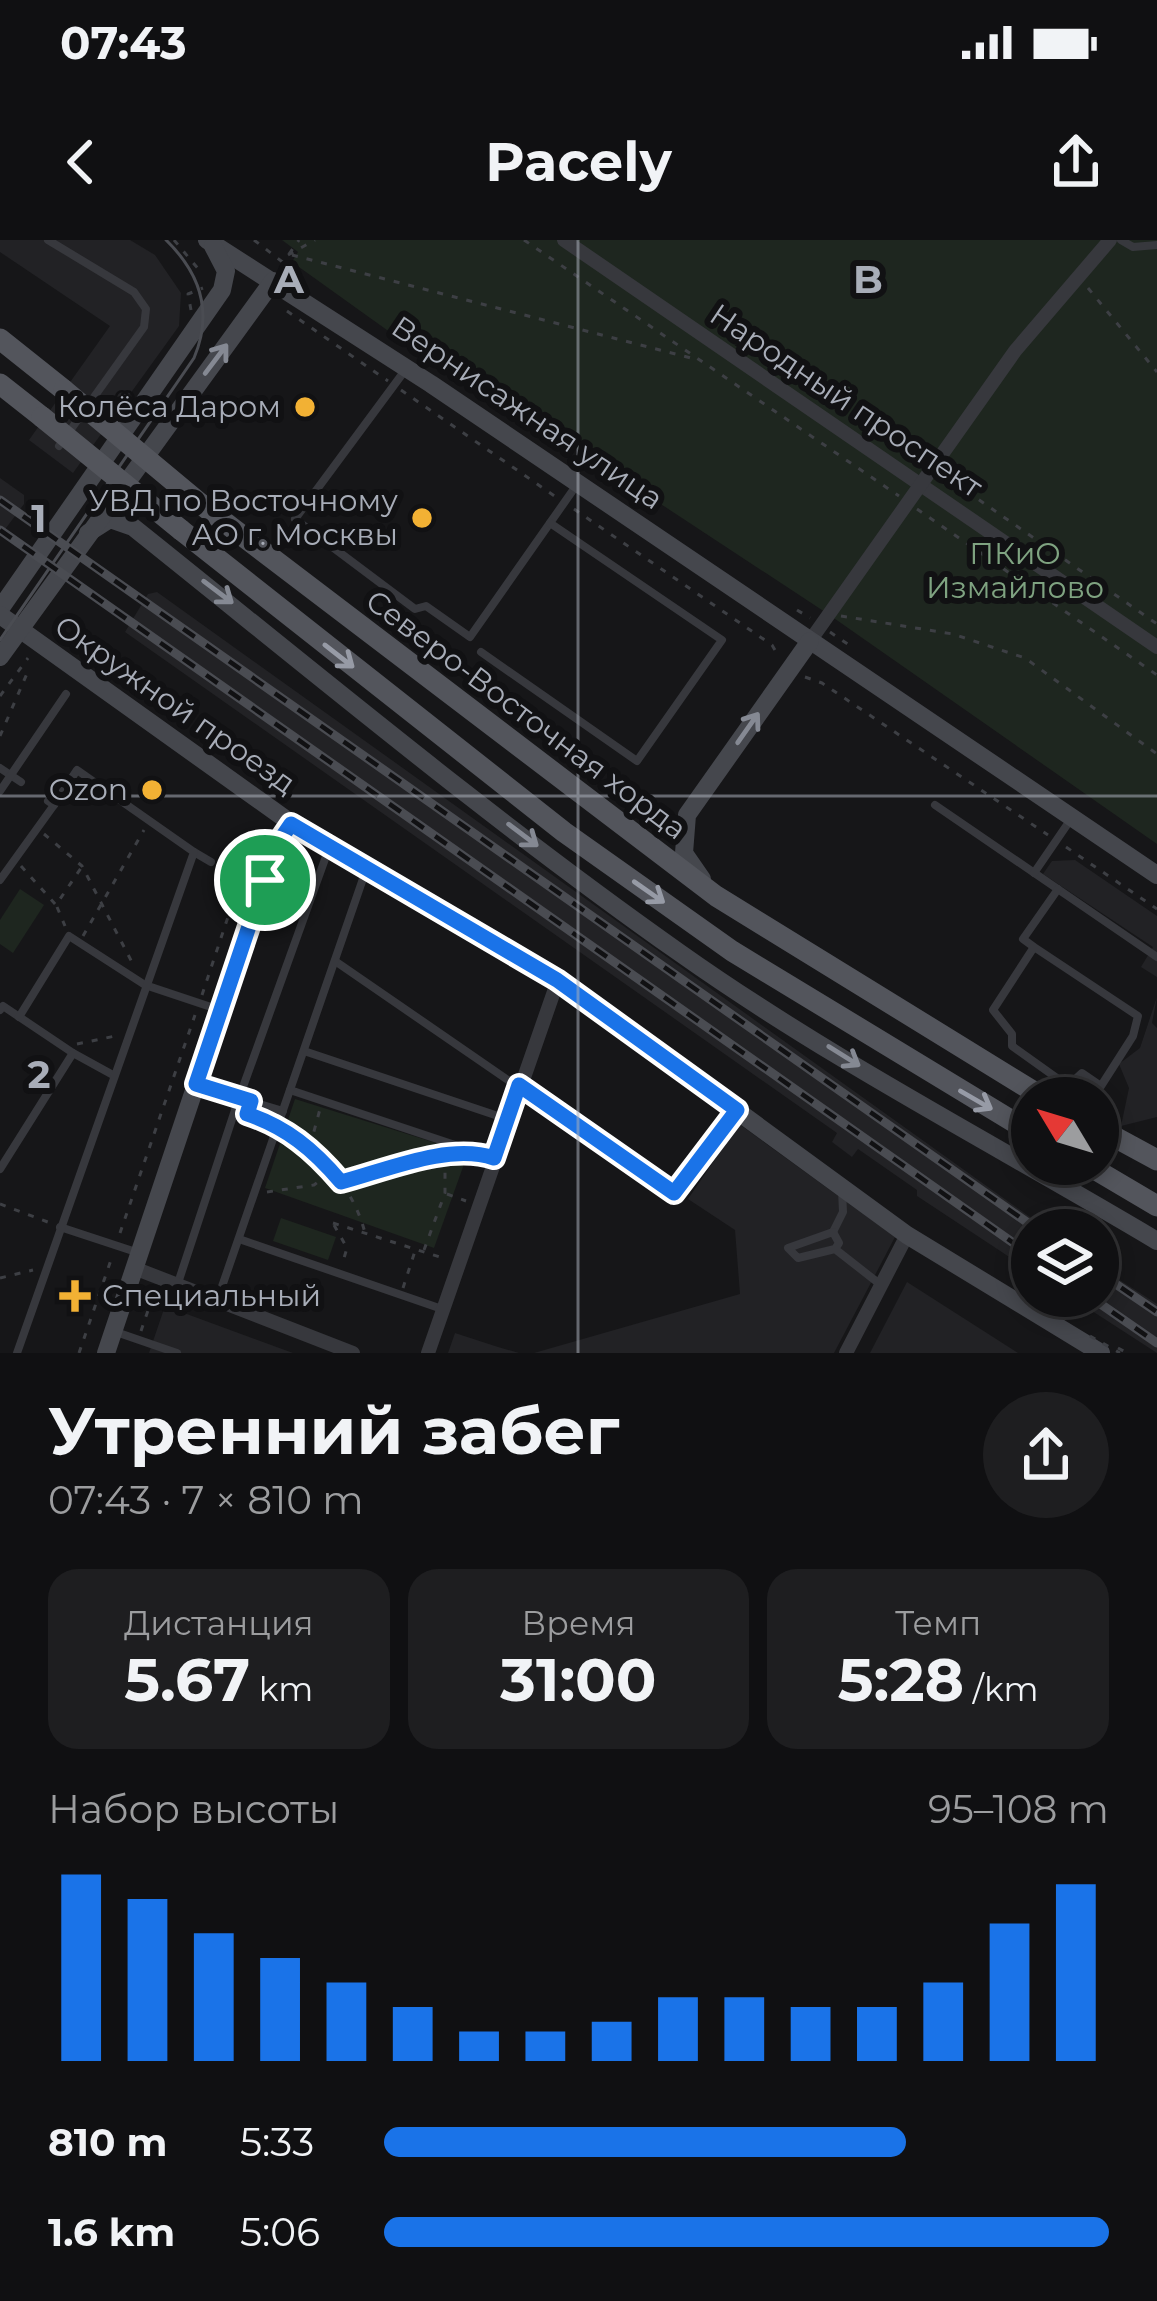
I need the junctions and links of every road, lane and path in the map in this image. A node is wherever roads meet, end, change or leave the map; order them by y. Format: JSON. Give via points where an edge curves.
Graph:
{"nodes":[{"id":1,"x":47,"y":240,"type":"edge"},
{"id":2,"x":174,"y":240,"type":"edge"},
{"id":3,"x":254,"y":240,"type":"edge"},
{"id":4,"x":299,"y":240,"type":"edge"},
{"id":5,"x":315,"y":240,"type":"edge"},
{"id":6,"x":524,"y":240,"type":"edge"},
{"id":7,"x":564,"y":240,"type":"edge"},
{"id":8,"x":1110,"y":240,"type":"edge"},
{"id":9,"x":1120,"y":240,"type":"edge"},
{"id":10,"x":209,"y":241,"type":"edge"},
{"id":11,"x":1157,"y":245,"type":"edge"},
{"id":12,"x":288,"y":257,"type":"junction"},
{"id":13,"x":200,"y":272,"type":"dead end"},
{"id":14,"x":302,"y":277,"type":"dead end"},
{"id":15,"x":1080,"y":277,"type":"junction"},
{"id":16,"x":273,"y":281,"type":"junction"},
{"id":17,"x":210,"y":285,"type":"dead end"},
{"id":18,"x":188,"y":294,"type":"dead end"},
{"id":19,"x":281,"y":307,"type":"dead end"},
{"id":20,"x":0,"y":339,"type":"edge"},
{"id":21,"x":695,"y":358,"type":"junction"},
{"id":22,"x":407,"y":368,"type":"junction"},
{"id":23,"x":1157,"y":372,"type":"edge"},
{"id":24,"x":0,"y":384,"type":"edge"},
{"id":25,"x":394,"y":386,"type":"junction"},
{"id":26,"x":58,"y":446,"type":"dead end"},
{"id":27,"x":931,"y":467,"type":"junction"},
{"id":28,"x":578,"y":483,"type":"junction"},
{"id":29,"x":919,"y":484,"type":"junction"},
{"id":30,"x":906,"y":502,"type":"junction"},
{"id":31,"x":565,"y":503,"type":"junction"},
{"id":32,"x":550,"y":523,"type":"junction"},
{"id":33,"x":88,"y":533,"type":"junction"},
{"id":34,"x":797,"y":610,"type":"dead end"},
{"id":35,"x":0,"y":612,"type":"edge"},
{"id":36,"x":812,"y":620,"type":"dead end"},
{"id":37,"x":1157,"y":624,"type":"edge"},
{"id":38,"x":821,"y":628,"type":"junction"},
{"id":39,"x":18,"y":631,"type":"junction"},
{"id":40,"x":849,"y":645,"type":"dead end"},
{"id":41,"x":1157,"y":647,"type":"edge"},
{"id":42,"x":481,"y":652,"type":"dead end"},
{"id":43,"x":28,"y":658,"type":"dead end"},
{"id":44,"x":780,"y":659,"type":"dead end"},
{"id":45,"x":14,"y":661,"type":"edge"},
{"id":46,"x":29,"y":669,"type":"dead end"},
{"id":47,"x":1157,"y":675,"type":"edge"},
{"id":48,"x":803,"y":677,"type":"dead end"},
{"id":49,"x":66,"y":694,"type":"dead end"},
{"id":50,"x":0,"y":696,"type":"edge"},
{"id":51,"x":0,"y":736,"type":"edge"},
{"id":52,"x":1157,"y":754,"type":"edge"},
{"id":53,"x":0,"y":768,"type":"edge"},
{"id":54,"x":10,"y":776,"type":"junction"},
{"id":55,"x":21,"y":782,"type":"dead end"},
{"id":56,"x":0,"y":791,"type":"edge"},
{"id":57,"x":935,"y":806,"type":"dead end"},
{"id":58,"x":1072,"y":818,"type":"junction"},
{"id":59,"x":150,"y":819,"type":"junction"},
{"id":60,"x":291,"y":824,"type":"junction"},
{"id":61,"x":38,"y":828,"type":"junction"},
{"id":62,"x":259,"y":832,"type":"dead end"},
{"id":63,"x":1056,"y":841,"type":"junction"},
{"id":64,"x":329,"y":847,"type":"junction"},
{"id":65,"x":194,"y":852,"type":"junction"},
{"id":66,"x":15,"y":860,"type":"junction"},
{"id":67,"x":211,"y":862,"type":"dead end"},
{"id":68,"x":82,"y":866,"type":"junction"},
{"id":69,"x":367,"y":870,"type":"junction"},
{"id":70,"x":240,"y":872,"type":"junction"},
{"id":71,"x":1034,"y":873,"type":"junction"},
{"id":72,"x":1157,"y":875,"type":"edge"},
{"id":73,"x":0,"y":880,"type":"edge"},
{"id":74,"x":265,"y":880,"type":"junction"},
{"id":75,"x":1058,"y":889,"type":"junction"},
{"id":76,"x":716,"y":896,"type":"junction"},
{"id":77,"x":56,"y":905,"type":"junction"},
{"id":78,"x":102,"y":906,"type":"junction"},
{"id":79,"x":1157,"y":909,"type":"edge"},
{"id":80,"x":69,"y":936,"type":"junction"},
{"id":81,"x":79,"y":943,"type":"junction"},
{"id":82,"x":1034,"y":947,"type":"junction"},
{"id":83,"x":1157,"y":957,"type":"edge"},
{"id":84,"x":335,"y":961,"type":"junction"},
{"id":85,"x":557,"y":980,"type":"junction"},
{"id":86,"x":145,"y":985,"type":"junction"},
{"id":87,"x":199,"y":1003,"type":"junction"},
{"id":88,"x":1,"y":1006,"type":"edge"},
{"id":89,"x":221,"y":1010,"type":"junction"},
{"id":90,"x":19,"y":1016,"type":"junction"},
{"id":91,"x":128,"y":1034,"type":"junction"},
{"id":92,"x":64,"y":1047,"type":"junction"},
{"id":93,"x":304,"y":1051,"type":"junction"},
{"id":94,"x":74,"y":1053,"type":"junction"},
{"id":95,"x":113,"y":1075,"type":"junction"},
{"id":96,"x":1011,"y":1078,"type":"edge"},
{"id":97,"x":196,"y":1084,"type":"junction"},
{"id":98,"x":519,"y":1086,"type":"junction"},
{"id":99,"x":290,"y":1090,"type":"junction"},
{"id":100,"x":239,"y":1098,"type":"junction"},
{"id":101,"x":251,"y":1101,"type":"junction"},
{"id":102,"x":322,"y":1101,"type":"junction"},
{"id":103,"x":737,"y":1110,"type":"junction"},
{"id":104,"x":283,"y":1111,"type":"junction"},
{"id":105,"x":507,"y":1119,"type":"junction"},
{"id":106,"x":1011,"y":1120,"type":"edge"},
{"id":107,"x":278,"y":1126,"type":"junction"},
{"id":108,"x":1119,"y":1139,"type":"edge"},
{"id":109,"x":444,"y":1141,"type":"junction"},
{"id":110,"x":310,"y":1148,"type":"junction"},
{"id":111,"x":476,"y":1152,"type":"junction"},
{"id":112,"x":445,"y":1156,"type":"junction"},
{"id":113,"x":494,"y":1158,"type":"junction"},
{"id":114,"x":1157,"y":1160,"type":"edge"},
{"id":115,"x":0,"y":1169,"type":"edge"},
{"id":116,"x":332,"y":1171,"type":"junction"},
{"id":117,"x":341,"y":1182,"type":"junction"},
{"id":118,"x":1119,"y":1184,"type":"edge"},
{"id":119,"x":842,"y":1189,"type":"junction"},
{"id":120,"x":254,"y":1193,"type":"junction"},
{"id":121,"x":445,"y":1193,"type":"junction"},
{"id":122,"x":468,"y":1202,"type":"dead end"},
{"id":123,"x":0,"y":1204,"type":"edge"},
{"id":124,"x":1157,"y":1206,"type":"edge"},
{"id":125,"x":60,"y":1227,"type":"junction"},
{"id":126,"x":910,"y":1231,"type":"junction"},
{"id":127,"x":832,"y":1232,"type":"junction"},
{"id":128,"x":365,"y":1233,"type":"junction"},
{"id":129,"x":238,"y":1240,"type":"junction"},
{"id":130,"x":1157,"y":1240,"type":"edge"},
{"id":131,"x":116,"y":1246,"type":"junction"},
{"id":132,"x":416,"y":1249,"type":"dead end"},
{"id":133,"x":835,"y":1249,"type":"junction"},
{"id":134,"x":424,"y":1252,"type":"junction"},
{"id":135,"x":447,"y":1259,"type":"dead end"},
{"id":136,"x":137,"y":1261,"type":"junction"},
{"id":137,"x":47,"y":1266,"type":"junction"},
{"id":138,"x":339,"y":1274,"type":"junction"},
{"id":139,"x":0,"y":1278,"type":"edge"},
{"id":140,"x":178,"y":1284,"type":"junction"},
{"id":141,"x":881,"y":1285,"type":"junction"},
{"id":142,"x":154,"y":1293,"type":"dead end"},
{"id":143,"x":401,"y":1295,"type":"junction"},
{"id":144,"x":218,"y":1300,"type":"junction"},
{"id":145,"x":443,"y":1310,"type":"junction"},
{"id":146,"x":114,"y":1331,"type":"junction"},
{"id":147,"x":138,"y":1340,"type":"junction"},
{"id":148,"x":1111,"y":1348,"type":"edge"},
{"id":149,"x":17,"y":1353,"type":"edge"},
{"id":150,"x":80,"y":1353,"type":"edge"},
{"id":151,"x":106,"y":1353,"type":"edge"},
{"id":152,"x":177,"y":1353,"type":"edge"},
{"id":153,"x":353,"y":1353,"type":"edge"},
{"id":154,"x":428,"y":1353,"type":"edge"},
{"id":155,"x":846,"y":1353,"type":"edge"}],
"edges":[{"from":1,"to":26,"type":"lane","via":[[134,292],[146,309],[144,327]]},
{"from":2,"to":13,"type":"path"},
{"from":3,"to":12,"type":"path"},
{"from":4,"to":12,"type":"path"},
{"from":5,"to":12,"type":"path"},
{"from":6,"to":21,"type":"path"},
{"from":7,"to":29,"type":"street","name":"Народный проспект"},
{"from":8,"to":15,"type":"street"},
{"from":9,"to":11,"type":"lane"},
{"from":10,"to":16,"type":"main road","name":"Вернисажная улица"},
{"from":10,"to":35,"type":"main road","via":[[226,271],[222,290]]},
{"from":12,"to":14,"type":"path"},
{"from":12,"to":21,"type":"path"},
{"from":15,"to":23,"type":"path"},
{"from":15,"to":27,"type":"street"},
{"from":16,"to":22,"type":"main road","name":"Вернисажная улица"},
{"from":33,"to":16,"type":"main road","one_way":true},
{"from":17,"to":18,"type":"path"},
{"from":19,"to":25,"type":"path"},
{"from":20,"to":76,"type":"main road","name":"Северо-Восточная хорда","bridge":true,"via":[[202,505]]},
{"from":21,"to":30,"type":"path"},
{"from":22,"to":25,"type":"lane"},
{"from":22,"to":28,"type":"main road","name":"Вернисажная улица"},
{"from":24,"to":106,"type":"main road","one_way":true,"bridge":true,"via":[[547,818],[732,952]]},
{"from":25,"to":31,"type":"path"},
{"from":25,"to":32,"type":"lane","via":[[295,519],[415,609],[426,606],[470,637]]},
{"from":27,"to":29,"type":"street"},
{"from":27,"to":37,"type":"path"},
{"from":28,"to":31,"type":"lane"},
{"from":28,"to":38,"type":"main road","name":"Вернисажная улица"},
{"from":29,"to":30,"type":"street"},
{"from":29,"to":41,"type":"street","name":"Народный проспект"},
{"from":30,"to":38,"type":"street"},
{"from":30,"to":47,"type":"path"},
{"from":31,"to":32,"type":"lane"},
{"from":31,"to":44,"type":"path","via":[[772,645]]},
{"from":32,"to":42,"type":"lane","via":[[722,640],[637,761]]},
{"from":33,"to":39,"type":"main road"},
{"from":33,"to":130,"type":"main road","one_way":true,"via":[[110,519],[133,526],[682,955]]},
{"from":34,"to":36,"type":"path"},
{"from":35,"to":39,"type":"main road","name":"Окружной проезд"},
{"from":38,"to":40,"type":"path"},
{"from":38,"to":52,"type":"path","via":[[953,634],[1025,658]]},
{"from":38,"to":58,"type":"main road","name":"Вернисажная улица"},
{"from":76,"to":38,"type":"main road","one_way":true,"via":[[684,854],[687,815]]},
{"from":39,"to":45,"type":"main road"},
{"from":39,"to":60,"type":"main road","name":"Окружной проезд"},
{"from":43,"to":45,"type":"path"},
{"from":45,"to":50,"type":"path"},
{"from":46,"to":51,"type":"path"},
{"from":48,"to":63,"type":"path"},
{"from":49,"to":54,"type":"lane"},
{"from":53,"to":54,"type":"lane"},
{"from":54,"to":55,"type":"lane"},
{"from":54,"to":56,"type":"lane"},
{"from":57,"to":71,"type":"lane"},
{"from":58,"to":63,"type":"lane"},
{"from":58,"to":72,"type":"main road","name":"Вернисажная улица"},
{"from":59,"to":61,"type":"lane","via":[[77,770]]},
{"from":59,"to":65,"type":"lane"},
{"from":59,"to":78,"type":"path"},
{"from":60,"to":64,"type":"main road","name":"Окружной проезд"},
{"from":60,"to":74,"type":"main road"},
{"from":61,"to":66,"type":"lane"},
{"from":61,"to":68,"type":"path"},
{"from":62,"to":70,"type":"path"},
{"from":63,"to":71,"type":"lane"},
{"from":63,"to":79,"type":"path"},
{"from":64,"to":69,"type":"main road","name":"Окружной проезд"},
{"from":64,"to":100,"type":"lane"},
{"from":65,"to":67,"type":"lane"},
{"from":65,"to":86,"type":"lane"},
{"from":66,"to":73,"type":"lane"},
{"from":66,"to":77,"type":"path"},
{"from":68,"to":77,"type":"path"},
{"from":68,"to":78,"type":"path"},
{"from":69,"to":84,"type":"lane"},
{"from":69,"to":85,"type":"main road","name":"Окружной проезд"},
{"from":70,"to":74,"type":"lane"},
{"from":70,"to":87,"type":"path"},
{"from":71,"to":75,"type":"lane"},
{"from":74,"to":89,"type":"main road"},
{"from":75,"to":82,"type":"lane","via":[[1023,939]]},
{"from":75,"to":83,"type":"lane"},
{"from":76,"to":96,"type":"main road","name":"Северо-Восточная хорда"},
{"from":77,"to":80,"type":"path"},
{"from":78,"to":81,"type":"path"},
{"from":78,"to":86,"type":"path"},
{"from":80,"to":81,"type":"lane"},
{"from":80,"to":90,"type":"lane"},
{"from":81,"to":86,"type":"lane"},
{"from":82,"to":82,"type":"lane","via":[[1138,1016],[1101,1086],[1082,1073],[1068,1086],[1012,1046],[993,1010]]},
{"from":84,"to":93,"type":"lane"},
{"from":84,"to":98,"type":"lane"},
{"from":85,"to":98,"type":"street"},
{"from":85,"to":103,"type":"main road","name":"Окружной проезд"},
{"from":86,"to":87,"type":"lane"},
{"from":86,"to":91,"type":"lane"},
{"from":87,"to":89,"type":"lane"},
{"from":87,"to":131,"type":"path"},
{"from":88,"to":90,"type":"lane"},
{"from":89,"to":97,"type":"main road"},
{"from":90,"to":92,"type":"lane"},
{"from":91,"to":92,"type":"path"},
{"from":91,"to":95,"type":"lane"},
{"from":92,"to":94,"type":"lane"},
{"from":93,"to":99,"type":"lane"},
{"from":93,"to":105,"type":"lane"},
{"from":94,"to":95,"type":"lane"},
{"from":94,"to":115,"type":"lane"},
{"from":95,"to":125,"type":"lane"},
{"from":97,"to":100,"type":"lane"},
{"from":97,"to":136,"type":"main road"},
{"from":98,"to":103,"type":"lane","via":[[674,1193]]},
{"from":98,"to":105,"type":"street"},
{"from":99,"to":102,"type":"lane"},
{"from":99,"to":104,"type":"lane"},
{"from":100,"to":101,"type":"lane"},
{"from":100,"to":140,"type":"lane"},
{"from":101,"to":104,"type":"lane"},
{"from":101,"to":107,"type":"path","via":[[247,1114]]},
{"from":102,"to":109,"type":"lane"},
{"from":102,"to":110,"type":"path"},
{"from":103,"to":119,"type":"main road","name":"Окружной проезд"},
{"from":104,"to":107,"type":"lane"},
{"from":105,"to":113,"type":"street"},
{"from":107,"to":110,"type":"path"},
{"from":107,"to":120,"type":"lane"},
{"from":108,"to":114,"type":"main road"},
{"from":109,"to":111,"type":"lane"},
{"from":109,"to":112,"type":"path"},
{"from":110,"to":116,"type":"path"},
{"from":111,"to":112,"type":"path"},
{"from":111,"to":113,"type":"lane"},
{"from":112,"to":117,"type":"path"},
{"from":112,"to":121,"type":"path"},
{"from":113,"to":145,"type":"street"},
{"from":116,"to":117,"type":"path"},
{"from":116,"to":120,"type":"path","via":[[314,1185]]},
{"from":117,"to":128,"type":"path"},
{"from":118,"to":124,"type":"main road"},
{"from":119,"to":126,"type":"main road","name":"Окружной проезд"},
{"from":119,"to":127,"type":"lane","via":[[843,1212]]},
{"from":120,"to":129,"type":"lane"},
{"from":121,"to":122,"type":"path"},
{"from":121,"to":134,"type":"path"},
{"from":123,"to":125,"type":"path"},
{"from":125,"to":131,"type":"lane"},
{"from":125,"to":137,"type":"lane"},
{"from":126,"to":141,"type":"street"},
{"from":126,"to":148,"type":"main road","name":"Окружной проезд"},
{"from":127,"to":133,"type":"lane"},
{"from":127,"to":133,"type":"lane","via":[[793,1242],[789,1254]]},
{"from":128,"to":134,"type":"path"},
{"from":128,"to":138,"type":"path","via":[[333,1223],[347,1248]]},
{"from":129,"to":138,"type":"lane"},
{"from":129,"to":144,"type":"lane"},
{"from":131,"to":136,"type":"lane"},
{"from":131,"to":150,"type":"path"},
{"from":132,"to":143,"type":"path"},
{"from":133,"to":141,"type":"lane"},
{"from":134,"to":135,"type":"path"},
{"from":136,"to":140,"type":"street"},
{"from":136,"to":146,"type":"main road"},
{"from":137,"to":139,"type":"path"},
{"from":137,"to":149,"type":"lane"},
{"from":138,"to":143,"type":"lane"},
{"from":140,"to":144,"type":"street"},
{"from":141,"to":155,"type":"street"},
{"from":142,"to":147,"type":"path"},
{"from":143,"to":145,"type":"lane"},
{"from":144,"to":153,"type":"street"},
{"from":145,"to":154,"type":"street"},
{"from":146,"to":147,"type":"lane"},
{"from":146,"to":151,"type":"main road"},
{"from":147,"to":152,"type":"lane"}]}
